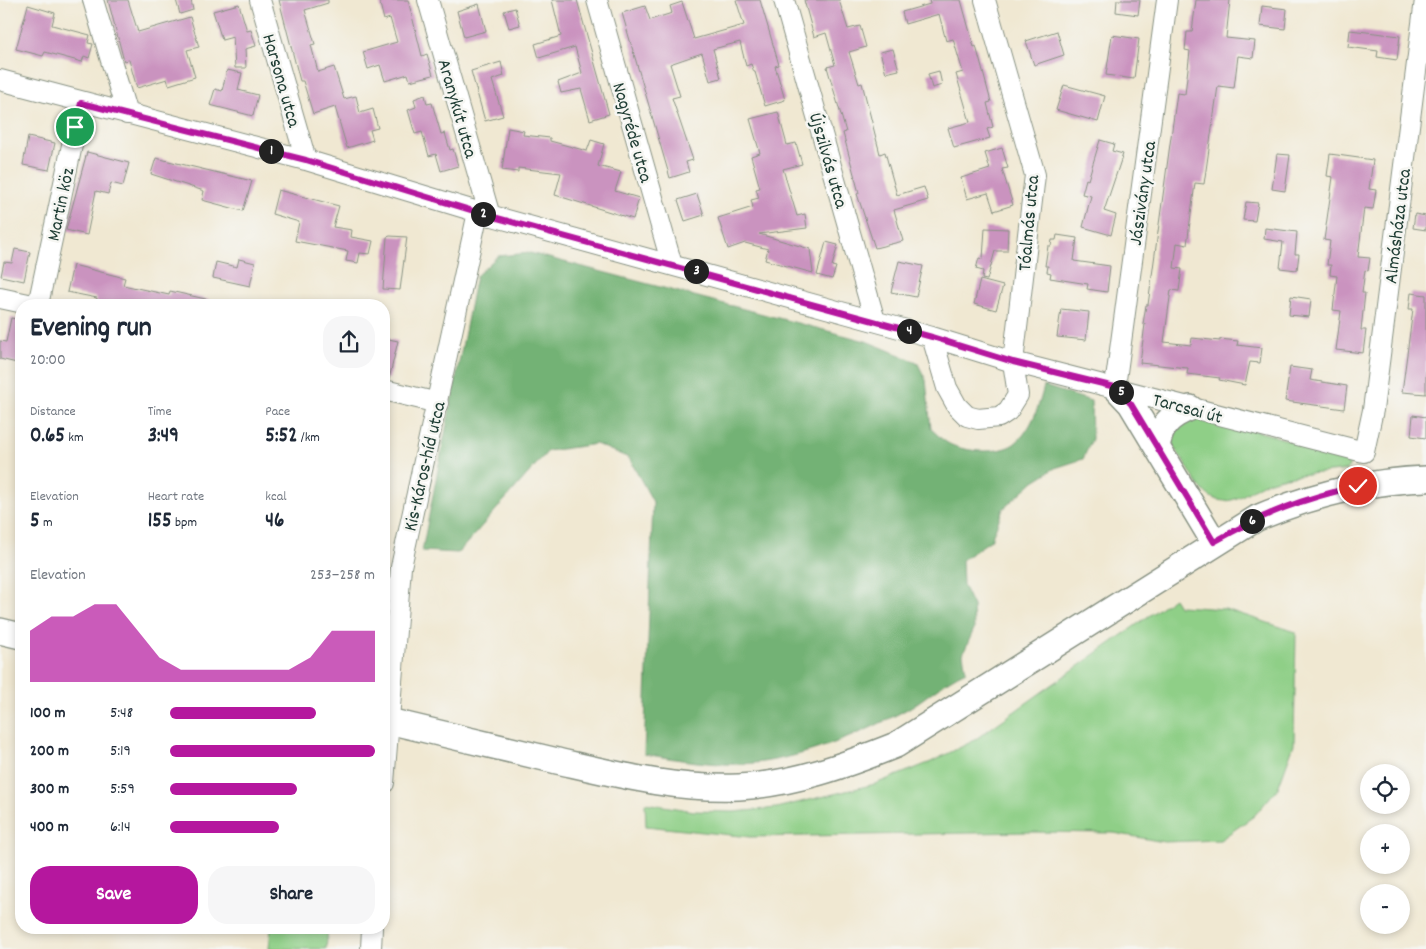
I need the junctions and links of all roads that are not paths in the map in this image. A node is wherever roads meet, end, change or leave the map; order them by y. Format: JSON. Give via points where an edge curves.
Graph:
{"nodes":[{"id":1,"x":93,"y":0,"type":"edge"},
{"id":2,"x":260,"y":0,"type":"edge"},
{"id":3,"x":428,"y":0,"type":"edge"},
{"id":4,"x":597,"y":0,"type":"edge"},
{"id":5,"x":784,"y":0,"type":"edge"},
{"id":6,"x":985,"y":0,"type":"edge"},
{"id":7,"x":1167,"y":0,"type":"edge"},
{"id":8,"x":1425,"y":0,"type":"edge"},
{"id":9,"x":0,"y":80,"type":"edge"},
{"id":10,"x":81,"y":103,"type":"junction"},
{"id":11,"x":127,"y":114,"type":"junction"},
{"id":12,"x":306,"y":160,"type":"junction"},
{"id":13,"x":484,"y":214,"type":"junction"},
{"id":14,"x":672,"y":265,"type":"junction"},
{"id":15,"x":0,"y":298,"type":"edge"},
{"id":16,"x":39,"y":299,"type":"edge"},
{"id":17,"x":15,"y":301,"type":"edge"},
{"id":18,"x":874,"y":321,"type":"junction"},
{"id":19,"x":932,"y":337,"type":"junction"},
{"id":20,"x":1013,"y":362,"type":"junction"},
{"id":21,"x":1115,"y":387,"type":"junction"},
{"id":22,"x":390,"y":391,"type":"edge"},
{"id":23,"x":438,"y":403,"type":"junction"},
{"id":24,"x":1190,"y":408,"type":"junction"},
{"id":25,"x":1157,"y":447,"type":"junction"},
{"id":26,"x":1364,"y":452,"type":"joint"},
{"id":27,"x":1426,"y":479,"type":"edge"},
{"id":28,"x":1214,"y":542,"type":"junction"},
{"id":29,"x":0,"y":631,"type":"edge"},
{"id":30,"x":15,"y":635,"type":"edge"},
{"id":31,"x":390,"y":680,"type":"edge"},
{"id":32,"x":390,"y":722,"type":"edge"},
{"id":33,"x":372,"y":934,"type":"edge"},
{"id":34,"x":371,"y":949,"type":"edge"}],
"edges":[{"from":1,"to":11,"type":"street"},
{"from":2,"to":12,"type":"street","name":"Harsona utca"},
{"from":3,"to":13,"type":"street","name":"Aranykút utca"},
{"from":4,"to":14,"type":"street","name":"Nagyréde utca"},
{"from":5,"to":18,"type":"street","name":"Újszilvás utca"},
{"from":6,"to":20,"type":"street","name":"Tóalmás utca","via":[[1035,174]]},
{"from":7,"to":21,"type":"street","name":"Jászivány utca"},
{"from":8,"to":26,"type":"street","name":"Almásháza utca","via":[[1373,410]]},
{"from":9,"to":10,"type":"street","name":"Tarcsai út"},
{"from":10,"to":11,"type":"street","name":"Tarcsai út"},
{"from":10,"to":16,"type":"street","name":"Martin köz"},
{"from":11,"to":12,"type":"street","name":"Tarcsai út"},
{"from":12,"to":13,"type":"street","name":"Tarcsai út"},
{"from":13,"to":14,"type":"street","name":"Tarcsai út"},
{"from":13,"to":23,"type":"street","name":"Kis-Káros-híd utca"},
{"from":14,"to":18,"type":"street","name":"Tarcsai út"},
{"from":15,"to":17,"type":"street"},
{"from":18,"to":19,"type":"street","name":"Tarcsai út"},
{"from":19,"to":20,"type":"street","name":"Tarcsai út"},
{"from":19,"to":20,"type":"street","name":"Tóalmás utca","via":[[947,388],[967,416],[978,419],[999,417],[1008,411],[1018,395]]},
{"from":20,"to":21,"type":"street","name":"Tarcsai út"},
{"from":21,"to":24,"type":"street","name":"Tarcsai út"},
{"from":21,"to":25,"type":"main road","via":[[1131,404]]},
{"from":22,"to":23,"type":"street"},
{"from":23,"to":31,"type":"street","name":"Kis-Káros-híd utca","via":[[401,567]]},
{"from":24,"to":25,"type":"main road","via":[[1170,417],[1164,424]]},
{"from":24,"to":26,"type":"street","name":"Tarcsai út"},
{"from":25,"to":28,"type":"main road"},
{"from":27,"to":28,"type":"main road","via":[[1358,486],[1318,495],[1257,518]]},
{"from":28,"to":32,"type":"main road","via":[[896,745],[847,765],[800,777],[741,786],[685,787],[635,779]]},
{"from":29,"to":30,"type":"main road"},
{"from":33,"to":34,"type":"street"}]}
